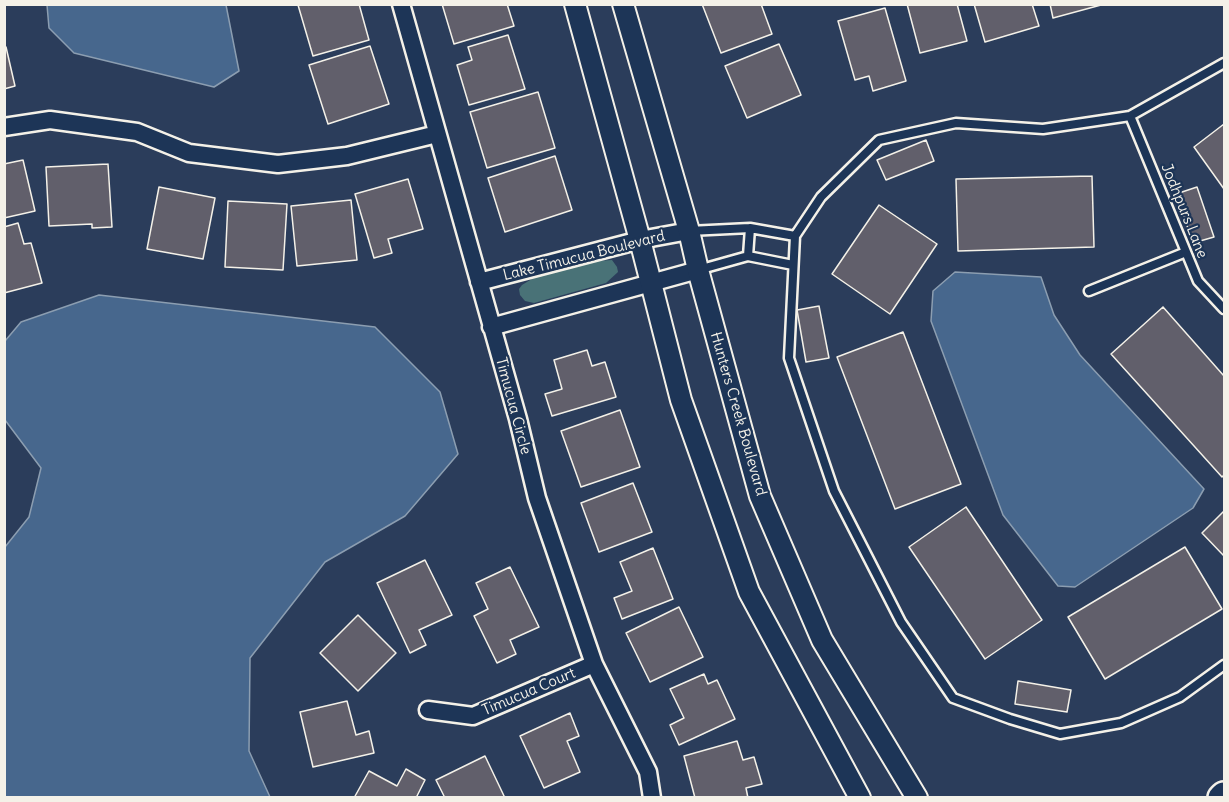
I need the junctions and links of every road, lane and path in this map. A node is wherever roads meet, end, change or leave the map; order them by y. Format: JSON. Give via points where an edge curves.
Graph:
{"nodes":[{"id":1,"x":401,"y":4,"type":"edge"},
{"id":2,"x":575,"y":4,"type":"edge"},
{"id":3,"x":623,"y":4,"type":"edge"},
{"id":4,"x":1224,"y":63,"type":"edge"},
{"id":5,"x":1130,"y":116,"type":"junction"},
{"id":6,"x":4,"y":127,"type":"edge"},
{"id":7,"x":437,"y":134,"type":"junction"},
{"id":8,"x":750,"y":228,"type":"junction"},
{"id":9,"x":689,"y":231,"type":"junction"},
{"id":10,"x":795,"y":236,"type":"junction"},
{"id":11,"x":640,"y":240,"type":"junction"},
{"id":12,"x":1186,"y":252,"type":"junction"},
{"id":13,"x":748,"y":256,"type":"junction"},
{"id":14,"x":793,"y":265,"type":"junction"},
{"id":15,"x":698,"y":270,"type":"junction"},
{"id":16,"x":479,"y":282,"type":"junction"},
{"id":17,"x":651,"y":283,"type":"junction"},
{"id":18,"x":1089,"y":291,"type":"dead end"},
{"id":19,"x":1224,"y":309,"type":"edge"},
{"id":20,"x":492,"y":327,"type":"junction"},
{"id":21,"x":594,"y":664,"type":"junction"},
{"id":22,"x":1224,"y":665,"type":"edge"},
{"id":23,"x":428,"y":710,"type":"dead end"},
{"id":24,"x":652,"y":798,"type":"edge"},
{"id":25,"x":861,"y":798,"type":"edge"},
{"id":26,"x":917,"y":798,"type":"edge"}],
"edges":[{"from":1,"to":7,"type":"street","name":"Timucua Circle"},
{"from":2,"to":11,"type":"street"},
{"from":3,"to":9,"type":"street","name":"Hunters Creek Boulevard"},
{"from":4,"to":5,"type":"lane"},
{"from":5,"to":10,"type":"lane","via":[[1043,129],[956,123],[879,140],[821,197]]},
{"from":5,"to":12,"type":"lane","name":"Jodhpurs Lane"},
{"from":6,"to":7,"type":"street","via":[[50,120],[126,130],[189,153],[278,164],[347,156]]},
{"from":7,"to":16,"type":"street","name":"Timucua Circle"},
{"from":8,"to":9,"type":"lane"},
{"from":8,"to":10,"type":"lane"},
{"from":8,"to":13,"type":"lane"},
{"from":9,"to":11,"type":"street","name":"Lake Timucua Boulevard"},
{"from":9,"to":15,"type":"street","name":"Hunters Creek Boulevard"},
{"from":10,"to":14,"type":"lane"},
{"from":11,"to":16,"type":"street","name":"Lake Timucua Boulevard"},
{"from":11,"to":17,"type":"street"},
{"from":12,"to":18,"type":"lane"},
{"from":12,"to":19,"type":"lane","name":"Jodhpurs Lane","via":[[1198,281]]},
{"from":13,"to":14,"type":"lane"},
{"from":13,"to":15,"type":"lane"},
{"from":14,"to":22,"type":"lane","via":[[789,358],[834,491],[901,622],[953,698],[1060,734],[1121,723],[1179,697]]},
{"from":15,"to":17,"type":"street"},
{"from":15,"to":26,"type":"street","name":"Hunters Creek Boulevard","via":[[760,496],[822,640]]},
{"from":16,"to":20,"type":"street","name":"Timucua Circle"},
{"from":17,"to":20,"type":"street"},
{"from":17,"to":25,"type":"street","via":[[681,400],[749,592]]},
{"from":20,"to":21,"type":"street","name":"Timucua Circle","via":[[537,498]]},
{"from":21,"to":23,"type":"street","name":"Timucua Court","via":[[473,716]]},
{"from":21,"to":24,"type":"street","name":"Timucua Circle","via":[[648,772]]}]}
